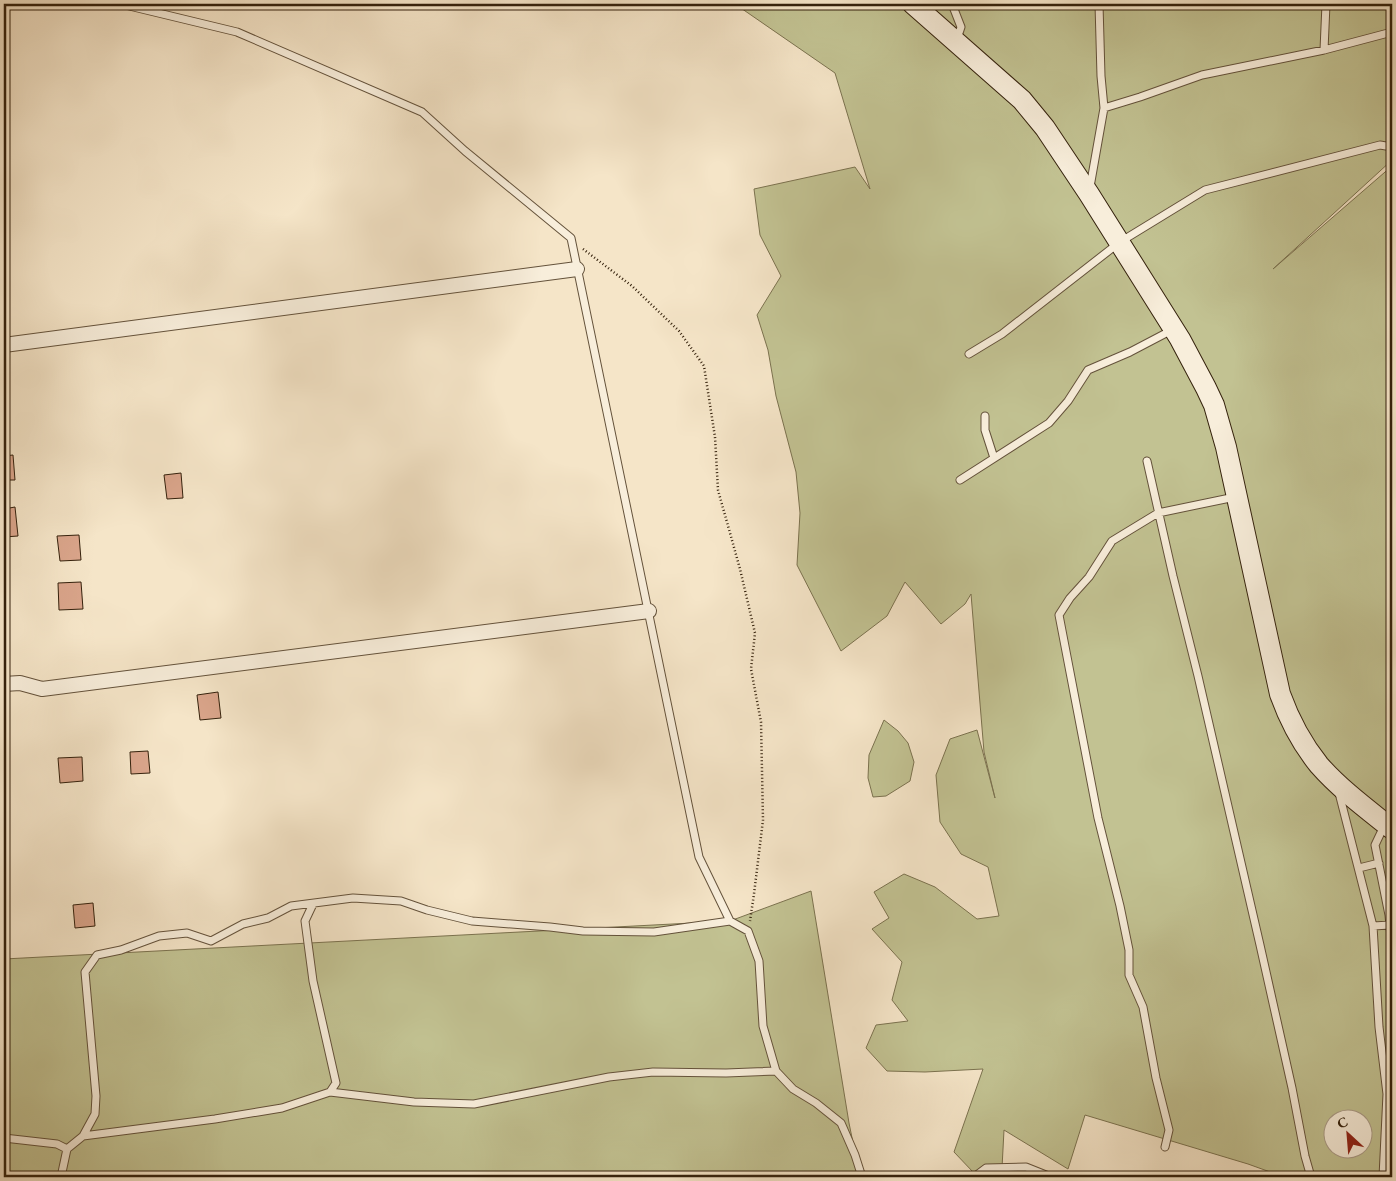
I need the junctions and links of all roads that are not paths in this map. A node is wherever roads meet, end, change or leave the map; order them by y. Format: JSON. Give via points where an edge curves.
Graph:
{"nodes":[{"id":1,"x":121,"y":4,"type":"edge"},
{"id":2,"x":912,"y":4,"type":"edge"},
{"id":3,"x":952,"y":4,"type":"edge"},
{"id":4,"x":1099,"y":4,"type":"edge"},
{"id":5,"x":1326,"y":4,"type":"edge"},
{"id":6,"x":1392,"y":32,"type":"edge"},
{"id":7,"x":956,"y":42,"type":"junction"},
{"id":8,"x":1324,"y":50,"type":"junction"},
{"id":9,"x":1104,"y":108,"type":"junction"},
{"id":10,"x":1392,"y":147,"type":"edge"},
{"id":11,"x":1089,"y":194,"type":"junction"},
{"id":12,"x":1120,"y":242,"type":"junction"},
{"id":13,"x":577,"y":269,"type":"junction"},
{"id":14,"x":1174,"y":329,"type":"junction"},
{"id":15,"x":4,"y":345,"type":"edge"},
{"id":16,"x":969,"y":354,"type":"dead end"},
{"id":17,"x":985,"y":416,"type":"dead end"},
{"id":18,"x":994,"y":458,"type":"junction"},
{"id":19,"x":1147,"y":461,"type":"dead end"},
{"id":20,"x":960,"y":480,"type":"dead end"},
{"id":21,"x":1237,"y":497,"type":"junction"},
{"id":22,"x":1158,"y":513,"type":"junction"},
{"id":23,"x":649,"y":611,"type":"junction"},
{"id":24,"x":4,"y":684,"type":"edge"},
{"id":25,"x":1336,"y":782,"type":"junction"},
{"id":26,"x":1389,"y":826,"type":"edge"},
{"id":27,"x":1378,"y":863,"type":"junction"},
{"id":28,"x":1359,"y":868,"type":"junction"},
{"id":29,"x":313,"y":904,"type":"junction"},
{"id":30,"x":730,"y":922,"type":"junction"},
{"id":31,"x":1390,"y":925,"type":"junction"},
{"id":32,"x":1373,"y":926,"type":"junction"},
{"id":33,"x":1392,"y":949,"type":"edge"},
{"id":34,"x":776,"y":1070,"type":"junction"},
{"id":35,"x":330,"y":1092,"type":"junction"},
{"id":36,"x":83,"y":1136,"type":"junction"},
{"id":37,"x":4,"y":1138,"type":"edge"},
{"id":38,"x":1165,"y":1147,"type":"dead end"},
{"id":39,"x":68,"y":1149,"type":"junction"},
{"id":40,"x":61,"y":1177,"type":"edge"},
{"id":41,"x":862,"y":1177,"type":"edge"},
{"id":42,"x":974,"y":1177,"type":"edge"},
{"id":43,"x":1051,"y":1177,"type":"edge"},
{"id":44,"x":1310,"y":1177,"type":"edge"},
{"id":45,"x":1383,"y":1177,"type":"edge"}],
"edges":[{"from":1,"to":13,"type":"lane","via":[[237,32],[422,112],[571,238]]},
{"from":2,"to":7,"type":"street"},
{"from":3,"to":7,"type":"lane","via":[[961,27]]},
{"from":4,"to":9,"type":"lane"},
{"from":5,"to":8,"type":"lane"},
{"from":6,"to":8,"type":"lane"},
{"from":7,"to":11,"type":"street","via":[[1030,108]]},
{"from":8,"to":9,"type":"lane","via":[[1202,74]]},
{"from":9,"to":11,"type":"lane"},
{"from":10,"to":12,"type":"lane","via":[[1380,145],[1205,190]]},
{"from":11,"to":12,"type":"street"},
{"from":12,"to":14,"type":"street"},
{"from":12,"to":16,"type":"lane","via":[[1002,334]]},
{"from":13,"to":15,"type":"street"},
{"from":13,"to":23,"type":"lane"},
{"from":14,"to":18,"type":"lane","via":[[1088,370],[1049,423]]},
{"from":14,"to":21,"type":"street","via":[[1214,405]]},
{"from":17,"to":18,"type":"lane","via":[[985,430]]},
{"from":18,"to":20,"type":"lane"},
{"from":19,"to":22,"type":"lane"},
{"from":21,"to":22,"type":"lane"},
{"from":21,"to":25,"type":"street","via":[[1280,694],[1289,718],[1311,754]]},
{"from":22,"to":38,"type":"lane","via":[[1112,541],[1059,615],[1098,818],[1129,950],[1129,975],[1143,1007],[1169,1130]]},
{"from":22,"to":44,"type":"lane","via":[[1247,887]]},
{"from":23,"to":24,"type":"street","via":[[42,688],[20,683]]},
{"from":23,"to":30,"type":"lane","via":[[699,857]]},
{"from":25,"to":26,"type":"street"},
{"from":25,"to":28,"type":"lane"},
{"from":26,"to":27,"type":"lane","via":[[1375,845]]},
{"from":27,"to":28,"type":"lane"},
{"from":27,"to":31,"type":"lane"},
{"from":28,"to":32,"type":"lane"},
{"from":29,"to":30,"type":"lane","via":[[353,898],[401,901],[472,921],[583,931],[654,932]]},
{"from":29,"to":35,"type":"lane","via":[[305,921],[313,981],[336,1083]]},
{"from":29,"to":36,"type":"lane","via":[[292,906],[268,918],[243,924],[211,941],[187,933],[159,936],[97,955],[85,972],[96,1096],[95,1114]]},
{"from":30,"to":34,"type":"lane","via":[[748,932],[759,961],[763,1026]]},
{"from":31,"to":32,"type":"lane"},
{"from":31,"to":33,"type":"lane"},
{"from":32,"to":45,"type":"lane","via":[[1387,1094]]},
{"from":34,"to":35,"type":"lane","via":[[653,1072],[609,1077],[474,1104],[414,1102]]},
{"from":34,"to":41,"type":"lane","via":[[792,1089],[841,1123]]},
{"from":35,"to":36,"type":"lane","via":[[282,1108]]},
{"from":36,"to":39,"type":"lane"},
{"from":37,"to":39,"type":"lane","via":[[57,1144]]},
{"from":39,"to":40,"type":"lane"},
{"from":42,"to":43,"type":"lane","via":[[986,1168],[1026,1167]]}]}
